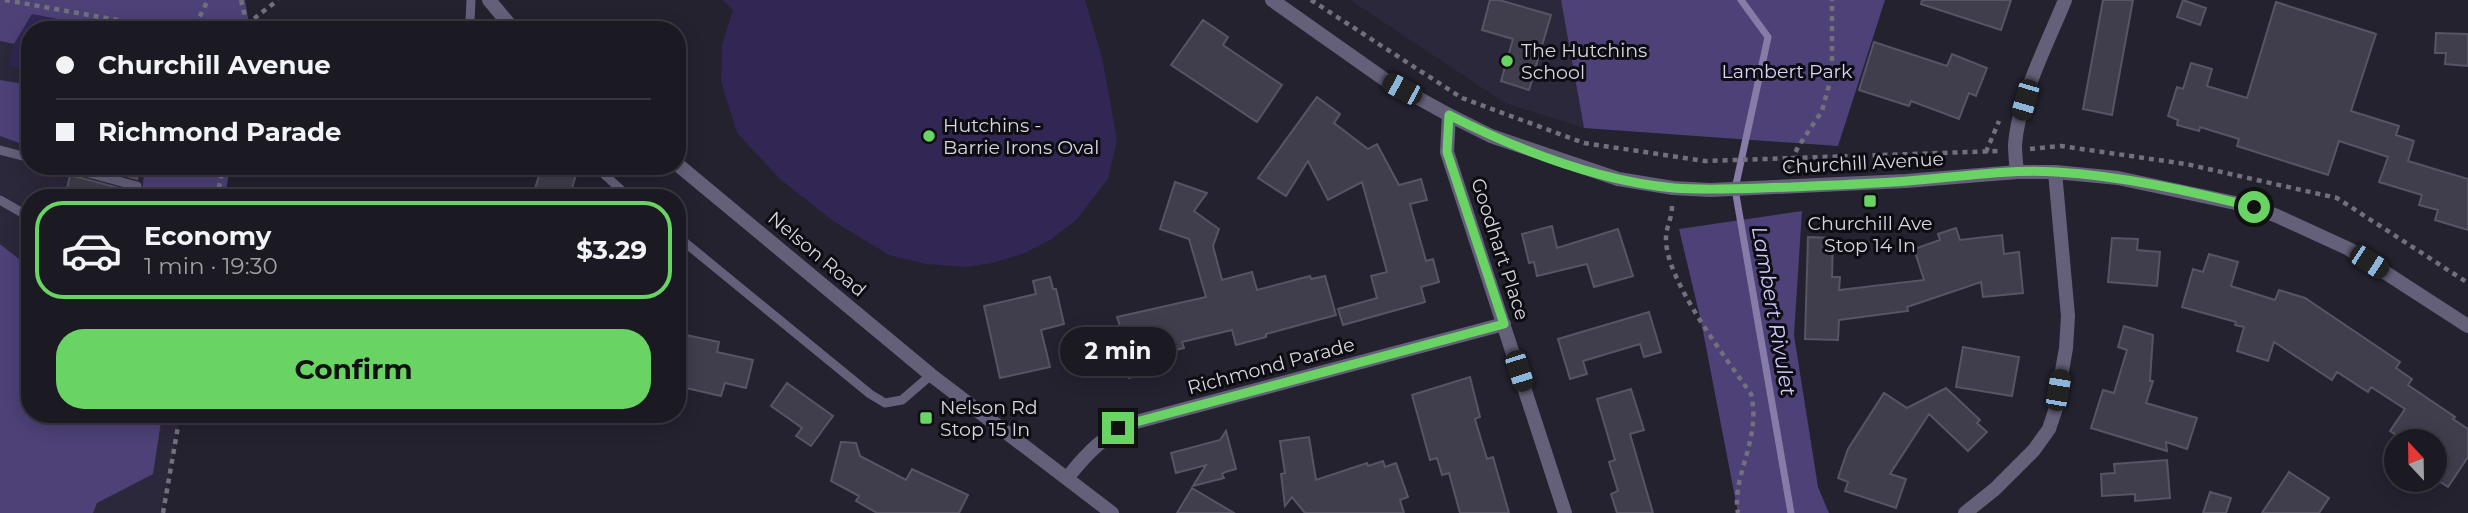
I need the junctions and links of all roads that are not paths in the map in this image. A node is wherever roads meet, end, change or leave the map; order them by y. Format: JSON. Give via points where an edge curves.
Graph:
{"nodes":[{"id":1,"x":471,"y":0,"type":"edge"},
{"id":2,"x":489,"y":0,"type":"edge"},
{"id":3,"x":1272,"y":0,"type":"edge"},
{"id":4,"x":2064,"y":0,"type":"edge"},
{"id":5,"x":470,"y":21,"type":"edge"},
{"id":6,"x":506,"y":21,"type":"edge"},
{"id":7,"x":1449,"y":115,"type":"junction"},
{"id":8,"x":0,"y":150,"type":"edge"},
{"id":9,"x":21,"y":156,"type":"edge"},
{"id":10,"x":686,"y":171,"type":"edge"},
{"id":11,"x":2017,"y":172,"type":"junction"},
{"id":12,"x":2055,"y":172,"type":"junction"},
{"id":13,"x":96,"y":175,"type":"edge"},
{"id":14,"x":605,"y":175,"type":"edge"},
{"id":15,"x":137,"y":186,"type":"dead end"},
{"id":16,"x":621,"y":189,"type":"edge"},
{"id":17,"x":0,"y":200,"type":"edge"},
{"id":18,"x":21,"y":212,"type":"edge"},
{"id":19,"x":686,"y":243,"type":"edge"},
{"id":20,"x":1504,"y":324,"type":"junction"},
{"id":21,"x":2468,"y":326,"type":"edge"},
{"id":22,"x":931,"y":375,"type":"junction"},
{"id":23,"x":1068,"y":477,"type":"junction"},
{"id":24,"x":1112,"y":513,"type":"edge"},
{"id":25,"x":1564,"y":513,"type":"edge"},
{"id":26,"x":1965,"y":513,"type":"edge"}],
"edges":[{"from":1,"to":5,"type":"lane"},
{"from":2,"to":6,"type":"street"},
{"from":3,"to":7,"type":"street","name":"Churchill Avenue","via":[[1384,79]]},
{"from":4,"to":11,"type":"street","via":[[2025,100],[2015,151]]},
{"from":7,"to":11,"type":"street","name":"Churchill Avenue","via":[[1547,157],[1618,179],[1673,188],[1779,187]]},
{"from":7,"to":20,"type":"street","name":"Goodhart Place","via":[[1447,152]]},
{"from":8,"to":9,"type":"lane"},
{"from":10,"to":22,"type":"street","name":"Nelson Road"},
{"from":11,"to":12,"type":"street","name":"Churchill Avenue"},
{"from":12,"to":21,"type":"street","name":"Churchill Avenue","via":[[2118,178],[2266,211],[2349,249]]},
{"from":12,"to":26,"type":"street","via":[[2068,316],[2055,411],[2034,450]]},
{"from":13,"to":15,"type":"lane"},
{"from":14,"to":16,"type":"lane"},
{"from":17,"to":18,"type":"lane"},
{"from":19,"to":22,"type":"lane","via":[[885,403],[902,400]]},
{"from":20,"to":23,"type":"street","name":"Richmond Parade","via":[[1118,428],[1092,448]]},
{"from":20,"to":25,"type":"street","name":"Goodhart Place"},
{"from":22,"to":23,"type":"street","name":"Nelson Road"},
{"from":23,"to":24,"type":"street","name":"Nelson Road"}]}
